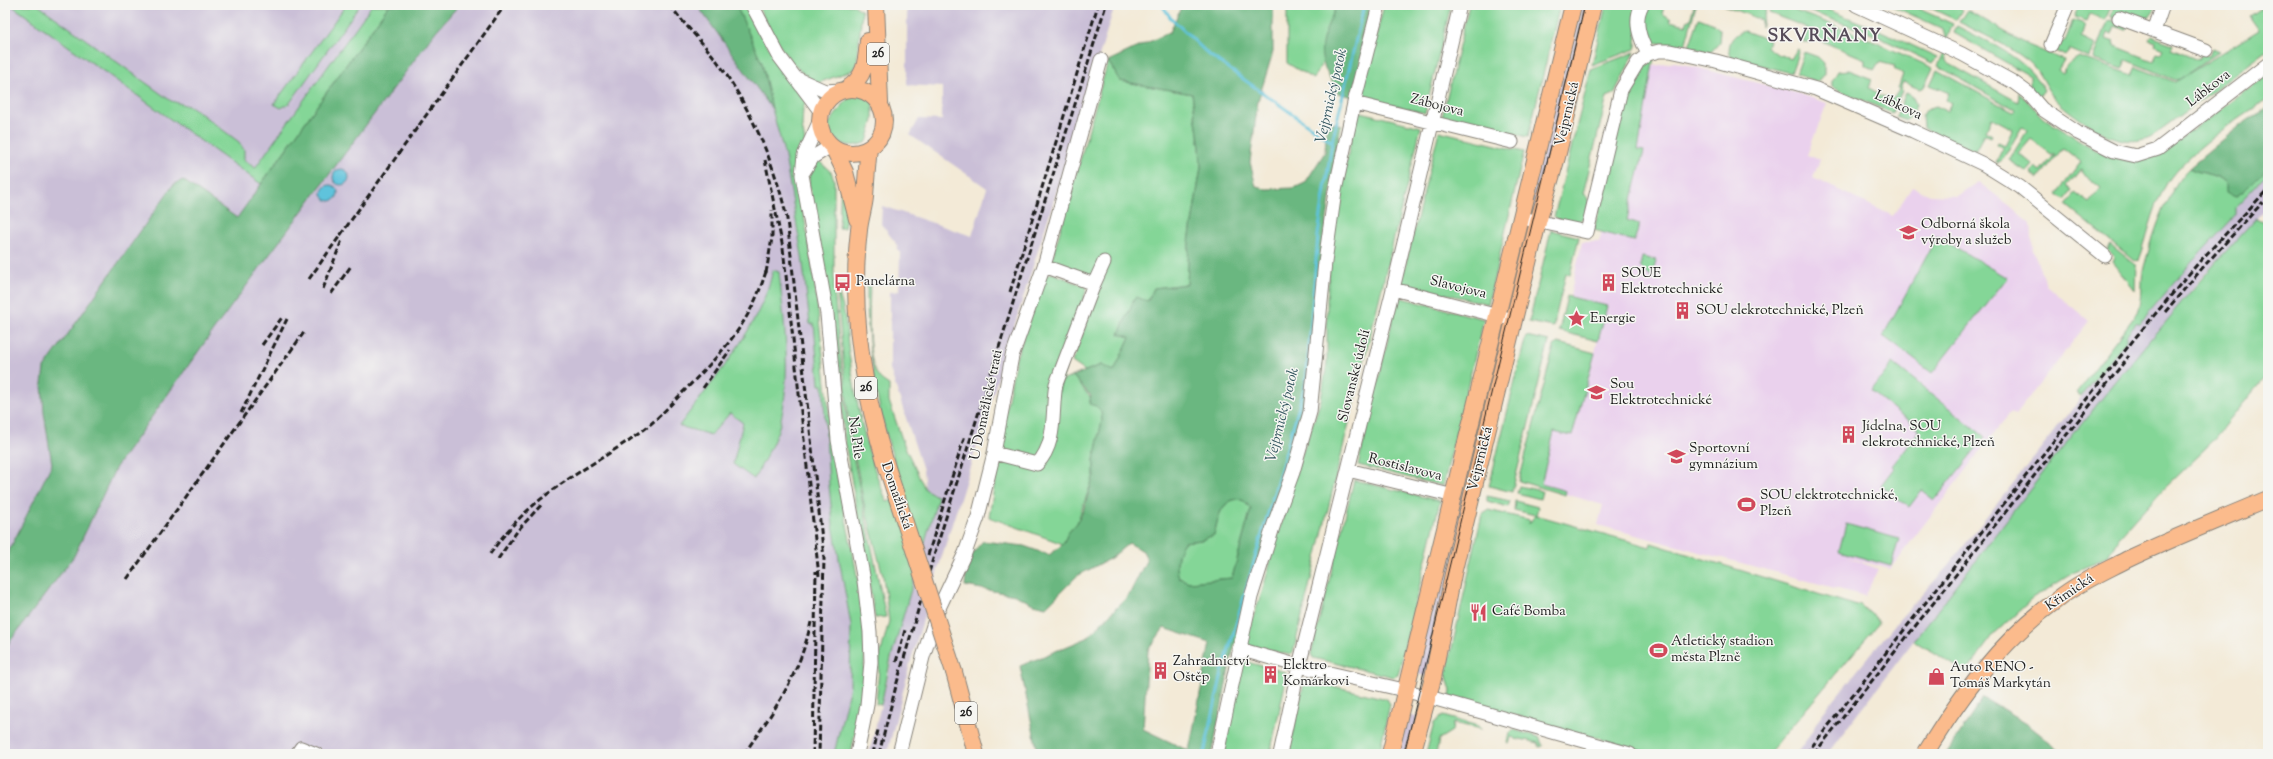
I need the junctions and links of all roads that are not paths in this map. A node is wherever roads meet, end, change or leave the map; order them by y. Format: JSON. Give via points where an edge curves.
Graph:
{"nodes":[{"id":1,"x":752,"y":5,"type":"edge"},
{"id":2,"x":872,"y":5,"type":"edge"},
{"id":3,"x":876,"y":5,"type":"edge"},
{"id":4,"x":1379,"y":5,"type":"edge"},
{"id":5,"x":1460,"y":5,"type":"edge"},
{"id":6,"x":1574,"y":5,"type":"edge"},
{"id":7,"x":1594,"y":5,"type":"edge"},
{"id":8,"x":1642,"y":5,"type":"edge"},
{"id":9,"x":1856,"y":5,"type":"edge"},
{"id":10,"x":2068,"y":5,"type":"edge"},
{"id":11,"x":2163,"y":5,"type":"edge"},
{"id":12,"x":2120,"y":18,"type":"dead end"},
{"id":13,"x":2154,"y":31,"type":"junction"},
{"id":14,"x":2051,"y":45,"type":"dead end"},
{"id":15,"x":2206,"y":50,"type":"dead end"},
{"id":16,"x":1648,"y":54,"type":"junction"},
{"id":17,"x":1101,"y":60,"type":"dead end"},
{"id":18,"x":2268,"y":64,"type":"edge"},
{"id":19,"x":794,"y":77,"type":"junction"},
{"id":20,"x":844,"y":89,"type":"junction"},
{"id":21,"x":880,"y":103,"type":"junction"},
{"id":22,"x":1354,"y":103,"type":"junction"},
{"id":23,"x":820,"y":116,"type":"junction"},
{"id":24,"x":1432,"y":120,"type":"junction"},
{"id":25,"x":1512,"y":142,"type":"dead end"},
{"id":26,"x":832,"y":146,"type":"junction"},
{"id":27,"x":869,"y":148,"type":"junction"},
{"id":28,"x":802,"y":175,"type":"junction"},
{"id":29,"x":1522,"y":218,"type":"junction"},
{"id":30,"x":1538,"y":222,"type":"junction"},
{"id":31,"x":859,"y":230,"type":"junction"},
{"id":32,"x":2105,"y":256,"type":"dead end"},
{"id":33,"x":1104,"y":262,"type":"dead end"},
{"id":34,"x":1044,"y":266,"type":"junction"},
{"id":35,"x":1094,"y":284,"type":"junction"},
{"id":36,"x":1393,"y":289,"type":"junction"},
{"id":37,"x":1498,"y":315,"type":"junction"},
{"id":38,"x":1514,"y":320,"type":"junction"},
{"id":39,"x":994,"y":453,"type":"junction"},
{"id":40,"x":1348,"y":470,"type":"junction"},
{"id":41,"x":1474,"y":486,"type":"junction"},
{"id":42,"x":1455,"y":489,"type":"junction"},
{"id":43,"x":2268,"y":499,"type":"edge"},
{"id":44,"x":1239,"y":650,"type":"junction"},
{"id":45,"x":1299,"y":666,"type":"junction"},
{"id":46,"x":1404,"y":690,"type":"junction"},
{"id":47,"x":1428,"y":697,"type":"junction"},
{"id":48,"x":297,"y":754,"type":"edge"},
{"id":49,"x":316,"y":754,"type":"edge"},
{"id":50,"x":857,"y":754,"type":"edge"},
{"id":51,"x":898,"y":754,"type":"edge"},
{"id":52,"x":976,"y":754,"type":"edge"},
{"id":53,"x":1217,"y":754,"type":"edge"},
{"id":54,"x":1280,"y":754,"type":"edge"},
{"id":55,"x":1390,"y":754,"type":"edge"},
{"id":56,"x":1412,"y":754,"type":"edge"},
{"id":57,"x":1630,"y":754,"type":"edge"},
{"id":58,"x":1925,"y":754,"type":"edge"}],
"edges":[{"from":1,"to":19,"type":"street","via":[[779,56]]},
{"from":2,"to":20,"type":"main road","number":"26","via":[[866,64],[858,80]]},
{"from":3,"to":21,"type":"main road","number":"26"},
{"from":4,"to":22,"type":"street"},
{"from":5,"to":24,"type":"street","name":"Slovanské údolí"},
{"from":6,"to":29,"type":"main road","name":"Vejprnická"},
{"from":7,"to":30,"type":"main road","name":"Vejprnická","via":[[1557,157]]},
{"from":8,"to":16,"type":"street","via":[[1638,25]]},
{"from":9,"to":18,"type":"street","name":"Lábkova","via":[[1962,54],[2013,82],[2028,93],[2042,109],[2078,133],[2114,151],[2136,156],[2158,149]]},
{"from":10,"to":14,"type":"street"},
{"from":11,"to":13,"type":"street"},
{"from":12,"to":13,"type":"street"},
{"from":13,"to":15,"type":"street"},
{"from":16,"to":30,"type":"street","via":[[1638,62],[1621,90],[1587,232]]},
{"from":16,"to":32,"type":"street","name":"Lábkova","via":[[1670,51],[1716,61],[1816,89],[1848,101],[1996,171],[2020,186]]},
{"from":17,"to":34,"type":"street","name":"U Domažlické trati"},
{"from":19,"to":20,"type":"street","via":[[825,90]]},
{"from":19,"to":23,"type":"street"},
{"from":20,"to":21,"type":"main road","via":[[863,90]]},
{"from":20,"to":23,"type":"main road","number":"26","via":[[828,99]]},
{"from":21,"to":27,"type":"main road","number":"26","via":[[884,114],[884,126],[879,139]]},
{"from":22,"to":24,"type":"street","name":"Zábojova"},
{"from":22,"to":44,"type":"street","via":[[1335,191],[1310,412],[1253,592]]},
{"from":23,"to":26,"type":"main road","name":"Domažlická","number":"26","via":[[823,134]]},
{"from":23,"to":28,"type":"street","name":"Na Pile","via":[[804,155]]},
{"from":24,"to":25,"type":"street","name":"Zábojova"},
{"from":24,"to":36,"type":"street","name":"Slovanské údolí"},
{"from":26,"to":27,"type":"main road","via":[[847,153]]},
{"from":26,"to":28,"type":"street","via":[[813,157]]},
{"from":26,"to":31,"type":"main road","name":"Domažlická","number":"26","via":[[846,172]]},
{"from":27,"to":31,"type":"main road","name":"Domažlická","number":"26","via":[[865,198]]},
{"from":28,"to":50,"type":"street","name":"Na Pile","via":[[827,314],[838,440],[868,605],[871,662],[867,705]]},
{"from":29,"to":30,"type":"street"},
{"from":29,"to":37,"type":"main road","name":"Vejprnická"},
{"from":30,"to":38,"type":"main road","name":"Vejprnická"},
{"from":31,"to":52,"type":"main road","name":"Domažlická","number":"26","bridge":true,"via":[[856,284],[862,369],[873,420],[954,672]]},
{"from":33,"to":35,"type":"street"},
{"from":34,"to":35,"type":"street"},
{"from":34,"to":39,"type":"street","name":"U Domažlické trati","via":[[1012,356]]},
{"from":35,"to":39,"type":"street","via":[[1056,384],[1053,399],[1053,432],[1044,457],[1037,464]]},
{"from":36,"to":37,"type":"street","name":"Slavojova"},
{"from":36,"to":40,"type":"street","name":"Slovanské údolí"},
{"from":37,"to":38,"type":"street","name":"Slavojova"},
{"from":37,"to":42,"type":"main road","name":"Vejprnická"},
{"from":38,"to":41,"type":"main road","name":"Vejprnická"},
{"from":39,"to":51,"type":"street","name":"U Domažlické trati","via":[[978,517],[965,553],[938,610],[923,657]]},
{"from":40,"to":42,"type":"street","name":"Rostislavova","via":[[1432,491]]},
{"from":40,"to":45,"type":"street","name":"Slovanské údolí"},
{"from":41,"to":42,"type":"street","name":"Rostislavova"},
{"from":41,"to":47,"type":"main road","name":"Vejprnická"},
{"from":42,"to":46,"type":"main road","name":"Vejprnická"},
{"from":43,"to":58,"type":"main road","name":"Křimická","via":[[2163,543],[2098,574],[2058,598],[2012,638],[1976,678],[1952,710]]},
{"from":44,"to":45,"type":"street"},
{"from":44,"to":53,"type":"street"},
{"from":45,"to":46,"type":"street"},
{"from":45,"to":54,"type":"street","name":"Slovanské údolí"},
{"from":46,"to":47,"type":"street"},
{"from":46,"to":55,"type":"main road","name":"Vejprnická"},
{"from":47,"to":56,"type":"main road","name":"Vejprnická"},
{"from":47,"to":57,"type":"street"},
{"from":48,"to":49,"type":"street","via":[[301,748]]}]}
